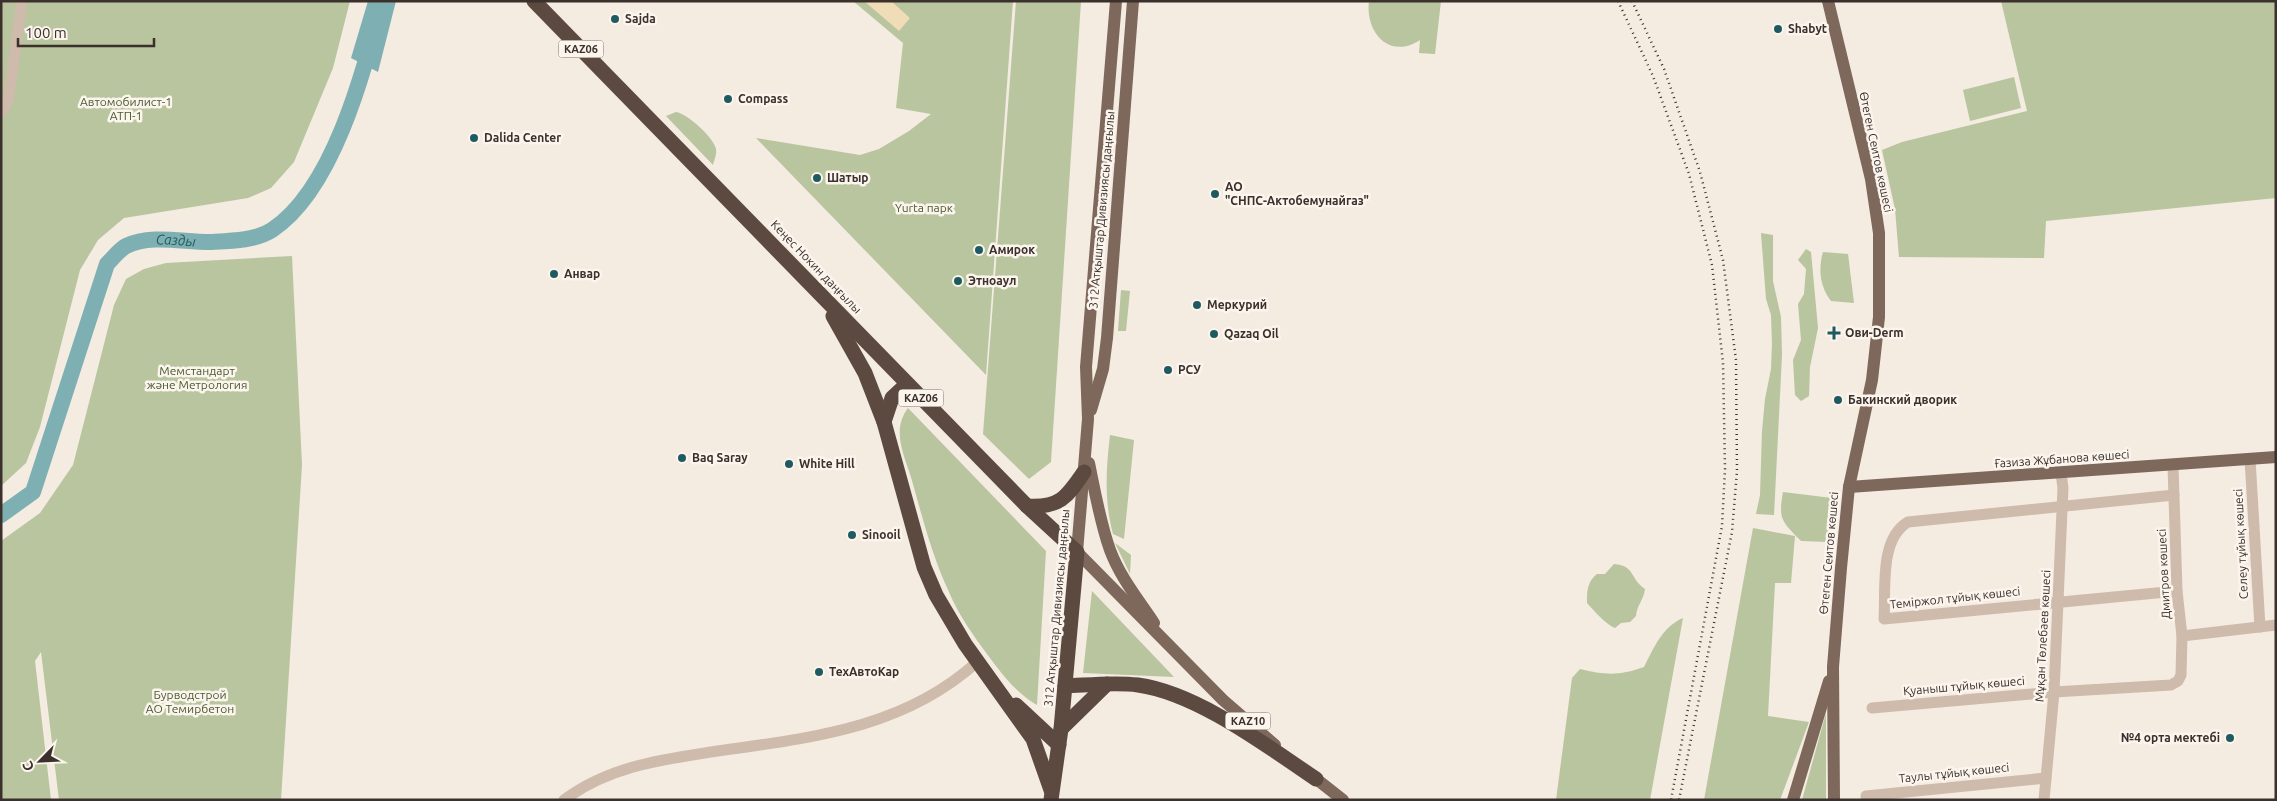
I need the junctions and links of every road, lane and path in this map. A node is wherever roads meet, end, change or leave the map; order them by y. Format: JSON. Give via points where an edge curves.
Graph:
{"nodes":[{"id":1,"x":22,"y":1,"type":"edge"},
{"id":2,"x":534,"y":1,"type":"edge"},
{"id":3,"x":1116,"y":1,"type":"edge"},
{"id":4,"x":1133,"y":1,"type":"edge"},
{"id":5,"x":1828,"y":1,"type":"edge"},
{"id":6,"x":1,"y":114,"type":"edge"},
{"id":7,"x":1102,"y":170,"type":"junction"},
{"id":8,"x":1120,"y":171,"type":"junction"},
{"id":9,"x":1093,"y":278,"type":"junction"},
{"id":10,"x":1111,"y":280,"type":"junction"},
{"id":11,"x":817,"y":289,"type":"junction"},
{"id":12,"x":907,"y":384,"type":"junction"},
{"id":13,"x":1088,"y":419,"type":"junction"},
{"id":14,"x":884,"y":422,"type":"junction"},
{"id":15,"x":1086,"y":447,"type":"junction"},
{"id":16,"x":2276,"y":457,"type":"edge"},
{"id":17,"x":2250,"y":459,"type":"junction"},
{"id":18,"x":2174,"y":465,"type":"junction"},
{"id":19,"x":1084,"y":472,"type":"junction"},
{"id":20,"x":2061,"y":473,"type":"junction"},
{"id":21,"x":1849,"y":487,"type":"junction"},
{"id":22,"x":2174,"y":495,"type":"junction"},
{"id":23,"x":1027,"y":506,"type":"junction"},
{"id":24,"x":2062,"y":506,"type":"junction"},
{"id":25,"x":1077,"y":552,"type":"junction"},
{"id":26,"x":2177,"y":591,"type":"junction"},
{"id":27,"x":2059,"y":602,"type":"junction"},
{"id":28,"x":2276,"y":625,"type":"edge"},
{"id":29,"x":2260,"y":627,"type":"junction"},
{"id":30,"x":2182,"y":636,"type":"junction"},
{"id":31,"x":1183,"y":661,"type":"junction"},
{"id":32,"x":977,"y":662,"type":"junction"},
{"id":33,"x":1833,"y":667,"type":"junction"},
{"id":34,"x":2178,"y":681,"type":"joint"},
{"id":35,"x":1108,"y":684,"type":"junction"},
{"id":36,"x":1065,"y":686,"type":"junction"},
{"id":37,"x":998,"y":690,"type":"junction"},
{"id":38,"x":2054,"y":692,"type":"junction"},
{"id":39,"x":1872,"y":708,"type":"dead end"},
{"id":40,"x":1061,"y":729,"type":"junction"},
{"id":41,"x":1059,"y":744,"type":"junction"},
{"id":42,"x":2046,"y":778,"type":"junction"},
{"id":43,"x":1316,"y":779,"type":"junction"},
{"id":44,"x":1866,"y":796,"type":"dead end"},
{"id":45,"x":1052,"y":797,"type":"edge"},
{"id":46,"x":564,"y":800,"type":"edge"},
{"id":47,"x":1343,"y":800,"type":"edge"},
{"id":48,"x":1793,"y":800,"type":"edge"},
{"id":49,"x":1834,"y":800,"type":"edge"},
{"id":50,"x":2044,"y":800,"type":"edge"}],
"edges":[{"from":1,"to":6,"type":"street","via":[[8,100]]},
{"from":2,"to":11,"type":"highway","name":"Кеңес Нокин даңғылы","number":"KАZ06"},
{"from":3,"to":7,"type":"main road","name":"312 Атқыштар Дивизиясы даңғылы"},
{"from":4,"to":8,"type":"main road","name":"312 Атқыштар Дивизиясы даңғылы"},
{"from":5,"to":21,"type":"main road","name":"Өтеген Сеитов көшесі","via":[[1871,179],[1879,233],[1879,317],[1872,380]]},
{"from":7,"to":8,"type":"main road"},
{"from":7,"to":9,"type":"main road","name":"312 Атқыштар Дивизиясы даңғылы"},
{"from":8,"to":10,"type":"main road","name":"312 Атқыштар Дивизиясы даңғылы"},
{"from":9,"to":10,"type":"main road"},
{"from":9,"to":13,"type":"main road","name":"312 Атқыштар Дивизиясы даңғылы","via":[[1086,367]]},
{"from":10,"to":13,"type":"main road","name":"312 Атқыштар Дивизиясы даңғылы","via":[[1103,369]]},
{"from":11,"to":12,"type":"highway","name":"Кеңес Нокин даңғылы","number":"KАZ06"},
{"from":11,"to":14,"type":"highway","via":[[856,355]]},
{"from":12,"to":14,"type":"highway","via":[[892,398]]},
{"from":12,"to":23,"type":"highway","name":"Кеңес Нокин даңғылы","number":"KАZ06"},
{"from":13,"to":15,"type":"main road","name":"312 Атқыштар Дивизиясы даңғылы"},
{"from":14,"to":32,"type":"highway","via":[[924,567],[941,604]]},
{"from":15,"to":19,"type":"main road","name":"312 Атқыштар Дивизиясы даңғылы"},
{"from":15,"to":31,"type":"main road","via":[[1110,550],[1126,583]]},
{"from":16,"to":17,"type":"main road","name":"Ғазиза Жұбанова көшесі"},
{"from":17,"to":18,"type":"main road","name":"Ғазиза Жұбанова көшесі"},
{"from":17,"to":29,"type":"street","name":"Селеу тұйық көшесі"},
{"from":18,"to":20,"type":"main road","name":"Ғазиза Жұбанова көшесі"},
{"from":18,"to":22,"type":"street","name":"Дмитров көшесі"},
{"from":19,"to":23,"type":"highway","via":[[1061,500],[1051,505]]},
{"from":19,"to":25,"type":"main road","name":"312 Атқыштар Дивизиясы даңғылы"},
{"from":20,"to":21,"type":"main road","name":"Ғазиза Жұбанова көшесі"},
{"from":20,"to":24,"type":"street","name":"Мұқан Төлебаев көшесі"},
{"from":21,"to":33,"type":"main road","name":"Өтеген Сеитов көшесі"},
{"from":22,"to":24,"type":"street"},
{"from":22,"to":26,"type":"street","name":"Дмитров көшесі"},
{"from":23,"to":25,"type":"highway","name":"Кеңес Нокин даңғылы","number":"KАZ06"},
{"from":24,"to":27,"type":"street","name":"Мұқан Төлебаев көшесі"},
{"from":24,"to":27,"type":"street","name":"Теміржол тұйық көшесі","via":[[1908,522],[1900,526],[1887,554],[1884,619]]},
{"from":25,"to":31,"type":"main road","number":"KAZ10"},
{"from":25,"to":36,"type":"highway","name":"312 Атқыштар Дивизиясы даңғылы"},
{"from":26,"to":27,"type":"street","name":"Теміржол тұйық көшесі"},
{"from":26,"to":30,"type":"street","name":"Дмитров көшесі"},
{"from":27,"to":38,"type":"street","name":"Мұқан Төлебаев көшесі"},
{"from":28,"to":29,"type":"street"},
{"from":29,"to":30,"type":"street"},
{"from":30,"to":34,"type":"street","name":"Дмитров көшесі"},
{"from":31,"to":43,"type":"main road","number":"KAZ10","via":[[1223,700]]},
{"from":32,"to":37,"type":"highway"},
{"from":32,"to":46,"type":"street","via":[[947,686],[915,706],[894,714],[827,734],[646,762],[594,782]]},
{"from":33,"to":48,"type":"main road"},
{"from":33,"to":49,"type":"main road"},
{"from":34,"to":38,"type":"street","name":"Қуаныш тұйық көшесі","via":[[2171,685]]},
{"from":35,"to":36,"type":"highway"},
{"from":35,"to":40,"type":"highway"},
{"from":35,"to":43,"type":"highway","via":[[1137,685],[1170,692],[1208,710]]},
{"from":36,"to":40,"type":"highway","name":"312 Атқыштар Дивизиясы даңғылы"},
{"from":37,"to":41,"type":"highway"},
{"from":37,"to":45,"type":"highway","via":[[1033,739]]},
{"from":38,"to":39,"type":"street","name":"Қуаныш тұйық көшесі"},
{"from":38,"to":42,"type":"street","name":"Мұқан Төлебаев көшесі"},
{"from":40,"to":41,"type":"highway","name":"312 Атқыштар Дивизиясы даңғылы"},
{"from":41,"to":45,"type":"highway","name":"312 Атқыштар Дивизиясы даңғылы"},
{"from":42,"to":44,"type":"street","name":"Таулы тұйық көшесі"},
{"from":42,"to":50,"type":"street","name":"Мұқан Төлебаев көшесі"},
{"from":43,"to":47,"type":"main road","number":"KAZ10"}]}
